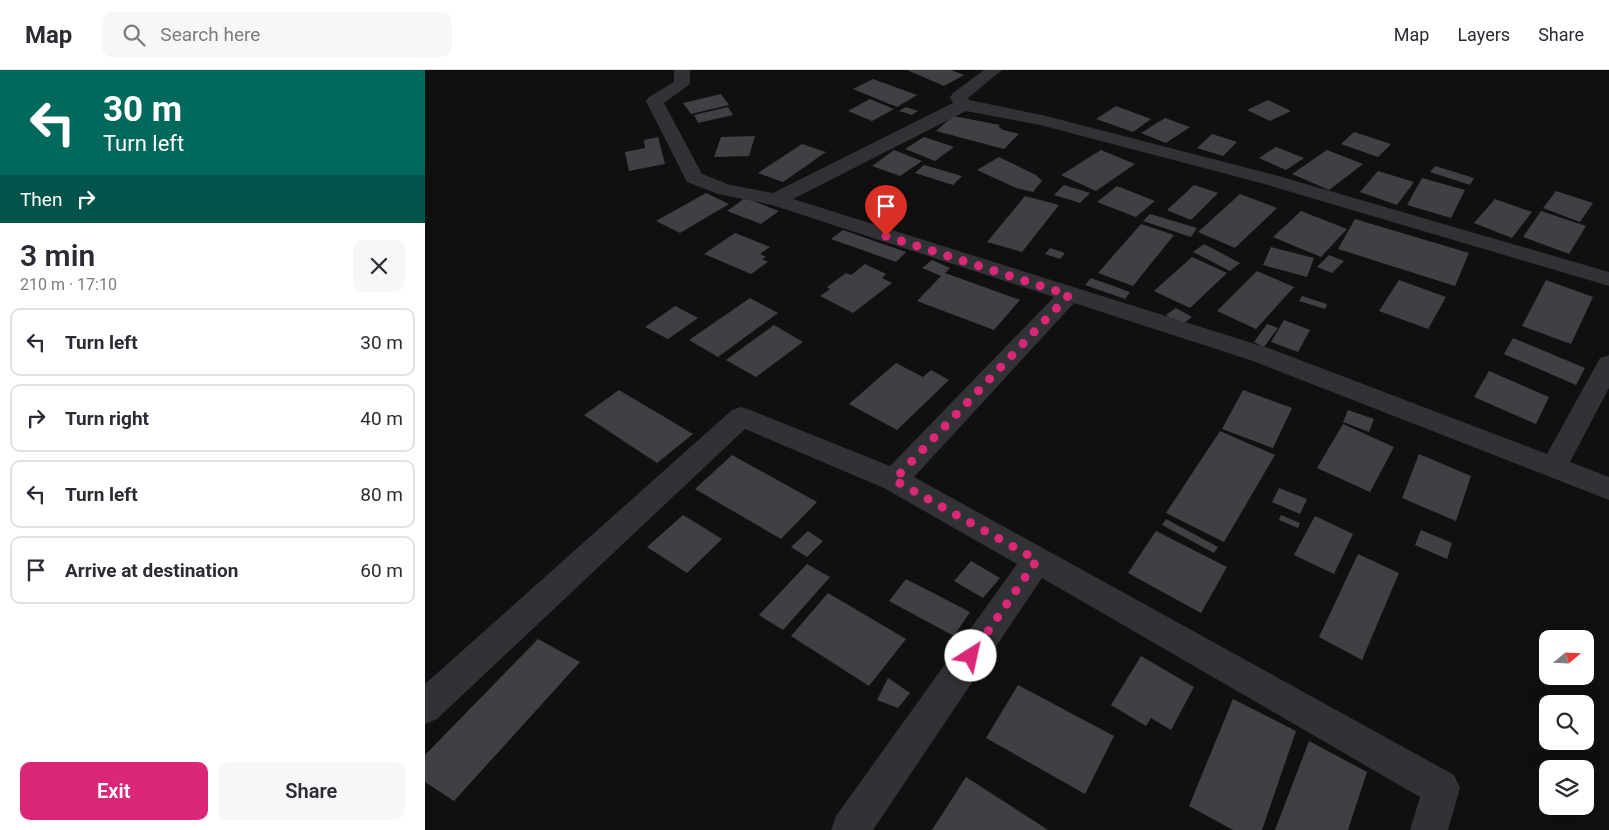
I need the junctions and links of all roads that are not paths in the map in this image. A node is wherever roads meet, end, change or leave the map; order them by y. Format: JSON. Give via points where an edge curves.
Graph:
{"nodes":[{"id":1,"x":681,"y":70,"type":"edge"},
{"id":2,"x":994,"y":70,"type":"edge"},
{"id":3,"x":963,"y":105,"type":"junction"},
{"id":4,"x":777,"y":200,"type":"junction"},
{"id":5,"x":1609,"y":279,"type":"edge"},
{"id":6,"x":1069,"y":295,"type":"junction"},
{"id":7,"x":1609,"y":364,"type":"edge"},
{"id":8,"x":1553,"y":468,"type":"junction"},
{"id":9,"x":894,"y":480,"type":"junction"},
{"id":10,"x":1609,"y":489,"type":"edge"},
{"id":11,"x":1037,"y":560,"type":"junction"},
{"id":12,"x":425,"y":707,"type":"edge"},
{"id":13,"x":849,"y":830,"type":"edge"},
{"id":14,"x":1429,"y":830,"type":"edge"}],
"edges":[{"from":1,"to":4,"type":"street","via":[[682,84],[655,101],[694,178],[725,190]]},
{"from":2,"to":3,"type":"street","via":[[959,97]]},
{"from":3,"to":4,"type":"street"},
{"from":3,"to":5,"type":"street","via":[[1042,120],[1269,179]]},
{"from":4,"to":6,"type":"street"},
{"from":6,"to":8,"type":"street","via":[[1262,356]]},
{"from":6,"to":9,"type":"street"},
{"from":7,"to":8,"type":"street"},
{"from":8,"to":10,"type":"street"},
{"from":9,"to":11,"type":"street"},
{"from":9,"to":12,"type":"street","via":[[741,417]]},
{"from":11,"to":13,"type":"street"},
{"from":11,"to":14,"type":"street","via":[[1441,788]]}]}
